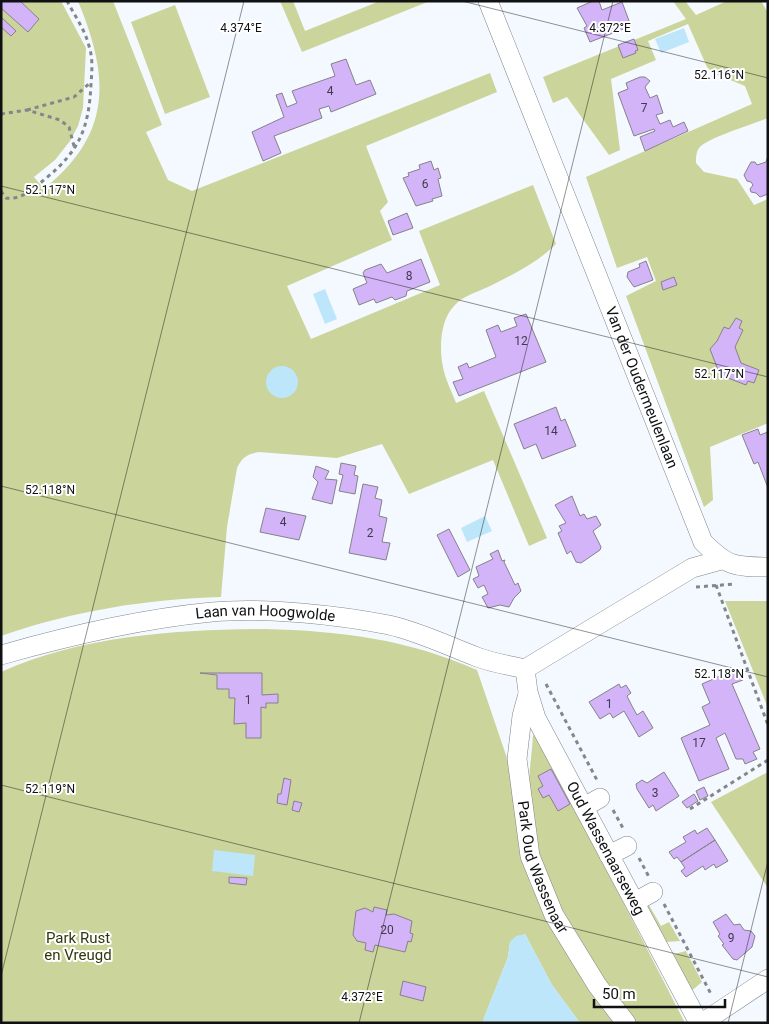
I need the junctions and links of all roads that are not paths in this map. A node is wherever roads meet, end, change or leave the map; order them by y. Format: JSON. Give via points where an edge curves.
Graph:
{"nodes":[{"id":1,"x":488,"y":1,"type":"edge"},
{"id":2,"x":721,"y":560,"type":"junction"},
{"id":3,"x":768,"y":567,"type":"edge"},
{"id":4,"x":1,"y":655,"type":"edge"},
{"id":5,"x":525,"y":669,"type":"junction"},
{"id":6,"x":528,"y":692,"type":"junction"},
{"id":7,"x":627,"y":846,"type":"dead end"},
{"id":8,"x":609,"y":855,"type":"junction"},
{"id":9,"x":653,"y":892,"type":"dead end"},
{"id":10,"x":635,"y":902,"type":"junction"},
{"id":11,"x":768,"y":979,"type":"edge"},
{"id":12,"x":626,"y":1023,"type":"edge"},
{"id":13,"x":700,"y":1023,"type":"edge"}],
"edges":[{"from":1,"to":2,"type":"street","name":"Van der Oudermeulenlaan","via":[[702,542]]},
{"from":2,"to":3,"type":"street","via":[[742,567]]},
{"from":2,"to":5,"type":"street","via":[[692,568]]},
{"from":4,"to":5,"type":"street","name":"Laan van Hoogwolde","via":[[74,634],[127,624],[214,612],[282,612],[390,626],[480,658]]},
{"from":5,"to":6,"type":"street","name":"Oud Wassenaarseweg"},
{"from":6,"to":8,"type":"street","name":"Oud Wassenaarseweg","via":[[536,718],[592,802]]},
{"from":6,"to":12,"type":"street","name":"Park Oud Wassenaar","via":[[517,759],[530,856],[554,914],[597,985]]},
{"from":7,"to":8,"type":"street"},
{"from":8,"to":10,"type":"street","name":"Oud Wassenaarseweg"},
{"from":9,"to":10,"type":"street"},
{"from":10,"to":13,"type":"street","name":"Oud Wassenaarseweg"},
{"from":11,"to":13,"type":"street"}]}
